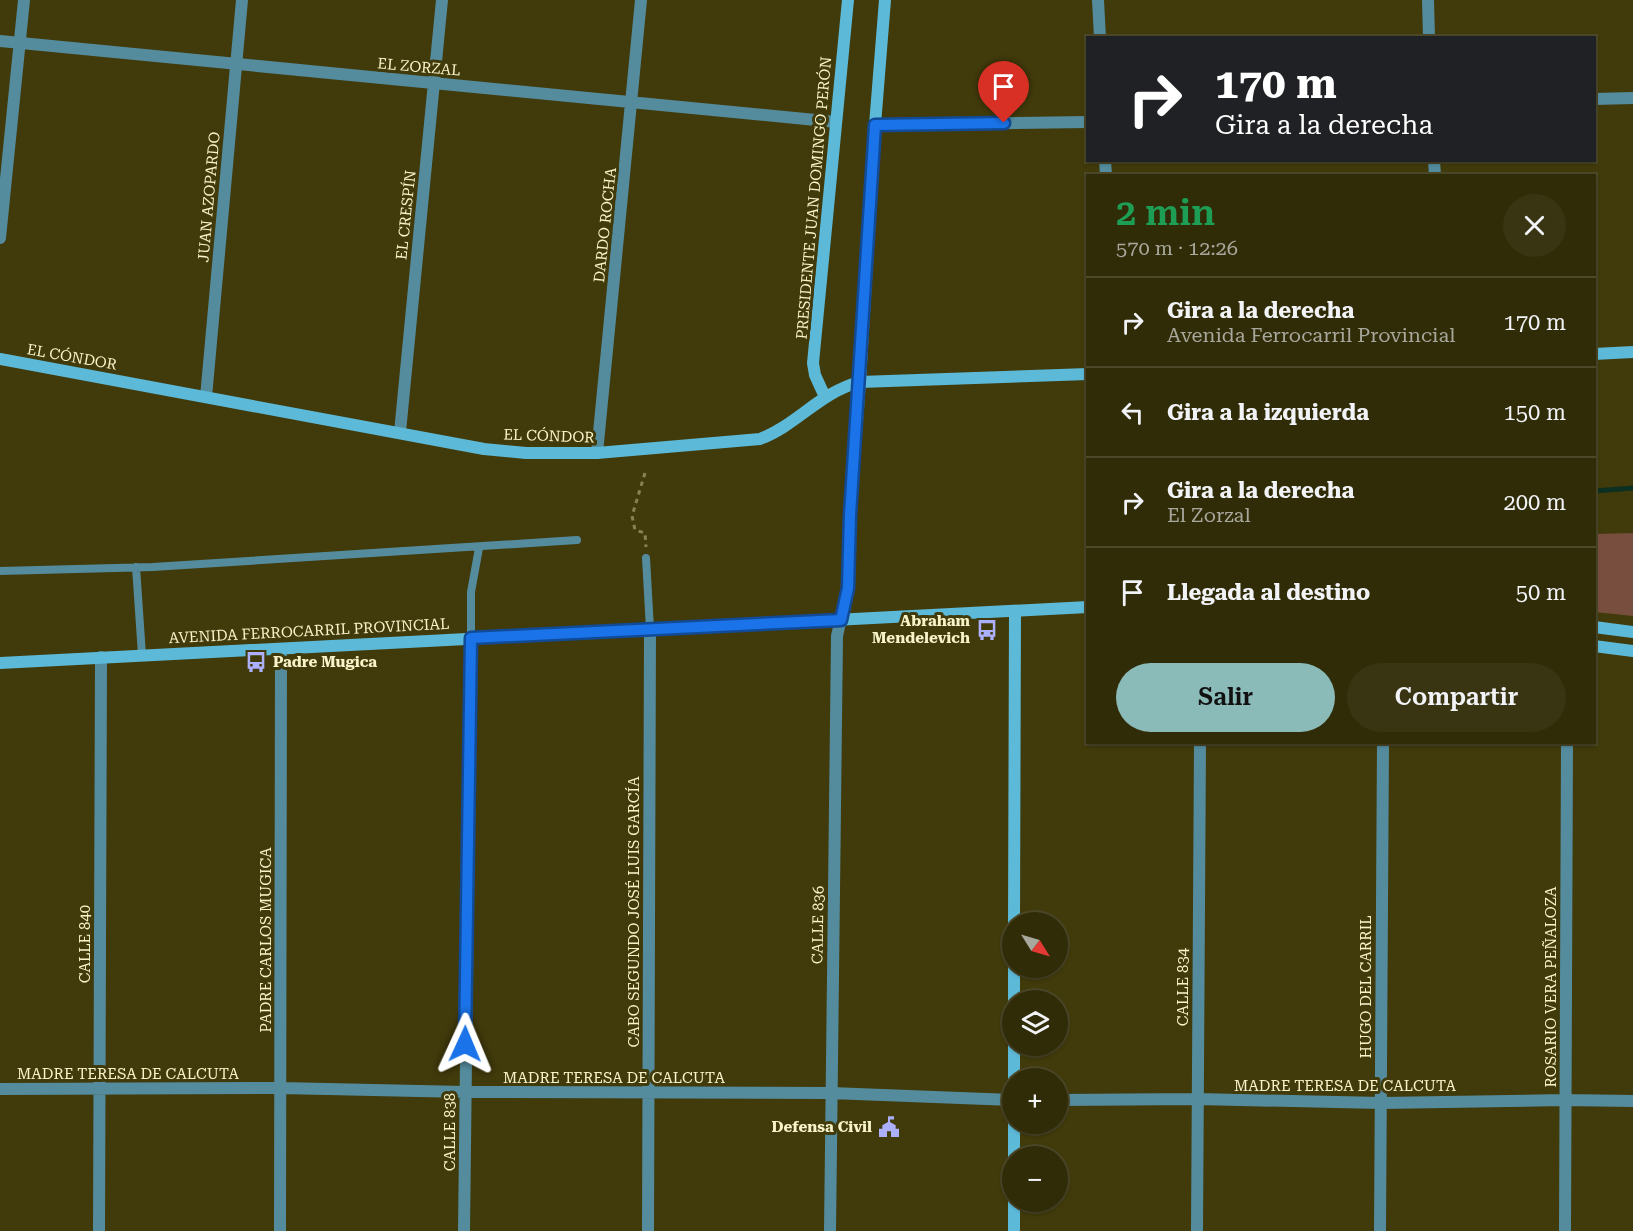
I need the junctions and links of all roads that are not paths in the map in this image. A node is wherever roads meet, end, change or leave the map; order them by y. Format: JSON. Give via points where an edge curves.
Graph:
{"nodes":[{"id":1,"x":24,"y":0,"type":"edge"},
{"id":2,"x":242,"y":0,"type":"edge"},
{"id":3,"x":442,"y":0,"type":"edge"},
{"id":4,"x":641,"y":0,"type":"edge"},
{"id":5,"x":848,"y":0,"type":"edge"},
{"id":6,"x":885,"y":0,"type":"edge"},
{"id":7,"x":1098,"y":0,"type":"edge"},
{"id":8,"x":1428,"y":0,"type":"edge"},
{"id":9,"x":1100,"y":36,"type":"edge"},
{"id":10,"x":1429,"y":36,"type":"edge"},
{"id":11,"x":0,"y":41,"type":"edge"},
{"id":12,"x":20,"y":43,"type":"junction"},
{"id":13,"x":236,"y":65,"type":"junction"},
{"id":14,"x":434,"y":84,"type":"junction"},
{"id":15,"x":1633,"y":98,"type":"edge"},
{"id":16,"x":1596,"y":99,"type":"edge"},
{"id":17,"x":633,"y":101,"type":"junction"},
{"id":18,"x":836,"y":122,"type":"junction"},
{"id":19,"x":1086,"y":122,"type":"edge"},
{"id":20,"x":875,"y":125,"type":"junction"},
{"id":21,"x":0,"y":238,"type":"edge"},
{"id":22,"x":1633,"y":352,"type":"edge"},
{"id":23,"x":1596,"y":354,"type":"edge"},
{"id":24,"x":0,"y":359,"type":"edge"},
{"id":25,"x":1086,"y":374,"type":"edge"},
{"id":26,"x":860,"y":382,"type":"junction"},
{"id":27,"x":206,"y":397,"type":"junction"},
{"id":28,"x":825,"y":397,"type":"junction"},
{"id":29,"x":400,"y":432,"type":"junction"},
{"id":30,"x":597,"y":453,"type":"junction"},
{"id":31,"x":577,"y":540,"type":"dead end"},
{"id":32,"x":479,"y":548,"type":"junction"},
{"id":33,"x":646,"y":558,"type":"road end"},
{"id":34,"x":136,"y":567,"type":"junction"},
{"id":35,"x":0,"y":572,"type":"edge"},
{"id":36,"x":1086,"y":607,"type":"edge"},
{"id":37,"x":1015,"y":611,"type":"junction"},
{"id":38,"x":841,"y":620,"type":"junction"},
{"id":39,"x":1596,"y":627,"type":"edge"},
{"id":40,"x":650,"y":629,"type":"junction"},
{"id":41,"x":1633,"y":632,"type":"edge"},
{"id":42,"x":471,"y":638,"type":"junction"},
{"id":43,"x":1596,"y":646,"type":"edge"},
{"id":44,"x":281,"y":649,"type":"junction"},
{"id":45,"x":1633,"y":651,"type":"edge"},
{"id":46,"x":142,"y":655,"type":"junction"},
{"id":47,"x":101,"y":657,"type":"junction"},
{"id":48,"x":0,"y":663,"type":"edge"},
{"id":49,"x":1200,"y":744,"type":"edge"},
{"id":50,"x":1383,"y":744,"type":"edge"},
{"id":51,"x":1567,"y":744,"type":"edge"},
{"id":52,"x":1014,"y":912,"type":"edge"},
{"id":53,"x":281,"y":1088,"type":"junction"},
{"id":54,"x":0,"y":1089,"type":"edge"},
{"id":55,"x":100,"y":1089,"type":"junction"},
{"id":56,"x":465,"y":1092,"type":"junction"},
{"id":57,"x":649,"y":1093,"type":"junction"},
{"id":58,"x":831,"y":1093,"type":"junction"},
{"id":59,"x":1197,"y":1099,"type":"junction"},
{"id":60,"x":1002,"y":1100,"type":"edge"},
{"id":61,"x":1068,"y":1100,"type":"edge"},
{"id":62,"x":1565,"y":1100,"type":"junction"},
{"id":63,"x":1633,"y":1101,"type":"edge"},
{"id":64,"x":1381,"y":1103,"type":"junction"},
{"id":65,"x":1014,"y":1212,"type":"edge"},
{"id":66,"x":99,"y":1231,"type":"edge"},
{"id":67,"x":280,"y":1231,"type":"edge"},
{"id":68,"x":464,"y":1231,"type":"edge"},
{"id":69,"x":648,"y":1231,"type":"edge"},
{"id":70,"x":831,"y":1231,"type":"edge"},
{"id":71,"x":1014,"y":1231,"type":"edge"},
{"id":72,"x":1197,"y":1231,"type":"edge"},
{"id":73,"x":1380,"y":1231,"type":"edge"},
{"id":74,"x":1565,"y":1231,"type":"edge"}],
"edges":[{"from":1,"to":12,"type":"street"},
{"from":2,"to":13,"type":"street","name":"JUAN AZOPARDO"},
{"from":3,"to":14,"type":"street","name":"EL CRESPÍN"},
{"from":4,"to":17,"type":"street","name":"DARDO ROCHA"},
{"from":5,"to":18,"type":"main road","name":"PRESIDENTE JUAN DOMINGO PERÓN"},
{"from":6,"to":20,"type":"main road"},
{"from":7,"to":9,"type":"street"},
{"from":8,"to":10,"type":"street"},
{"from":11,"to":12,"type":"street","name":"EL ZORZAL"},
{"from":12,"to":13,"type":"street","name":"EL ZORZAL"},
{"from":12,"to":21,"type":"street"},
{"from":13,"to":14,"type":"street","name":"EL ZORZAL"},
{"from":13,"to":27,"type":"street","name":"JUAN AZOPARDO"},
{"from":14,"to":17,"type":"street","name":"EL ZORZAL"},
{"from":14,"to":29,"type":"street","name":"EL CRESPÍN"},
{"from":15,"to":16,"type":"street"},
{"from":17,"to":18,"type":"street","name":"EL ZORZAL"},
{"from":17,"to":30,"type":"street","name":"DARDO ROCHA"},
{"from":18,"to":28,"type":"main road","name":"PRESIDENTE JUAN DOMINGO PERÓN","via":[[813,363]]},
{"from":19,"to":20,"type":"street"},
{"from":20,"to":26,"type":"main road"},
{"from":22,"to":23,"type":"main road"},
{"from":24,"to":27,"type":"main road","name":"EL CÓNDOR"},
{"from":25,"to":26,"type":"main road","name":"EL CÓNDOR"},
{"from":26,"to":28,"type":"main road","name":"EL CÓNDOR"},
{"from":26,"to":38,"type":"street","via":[[848,588]]},
{"from":27,"to":29,"type":"main road","name":"EL CÓNDOR"},
{"from":28,"to":30,"type":"main road","name":"EL CÓNDOR","via":[[774,434],[760,439]]},
{"from":29,"to":30,"type":"main road","name":"EL CÓNDOR","via":[[484,449]]},
{"from":31,"to":32,"type":"lane"},
{"from":32,"to":34,"type":"lane"},
{"from":32,"to":42,"type":"lane","via":[[471,592]]},
{"from":33,"to":40,"type":"lane"},
{"from":34,"to":35,"type":"lane"},
{"from":34,"to":46,"type":"lane"},
{"from":36,"to":37,"type":"main road","name":"AVENIDA FERROCARRIL PROVINCIAL"},
{"from":37,"to":38,"type":"main road","name":"AVENIDA FERROCARRIL PROVINCIAL"},
{"from":37,"to":52,"type":"main road"},
{"from":38,"to":40,"type":"main road","name":"AVENIDA FERROCARRIL PROVINCIAL"},
{"from":38,"to":58,"type":"street","name":"CALLE 836","via":[[837,636]]},
{"from":39,"to":41,"type":"main road"},
{"from":40,"to":42,"type":"main road","name":"AVENIDA FERROCARRIL PROVINCIAL"},
{"from":40,"to":57,"type":"street","name":"CABO SEGUNDO JOSÉ LUIS GARCÍA"},
{"from":42,"to":44,"type":"main road","name":"AVENIDA FERROCARRIL PROVINCIAL"},
{"from":42,"to":56,"type":"street","name":"CALLE 838"},
{"from":43,"to":45,"type":"main road"},
{"from":44,"to":46,"type":"main road","name":"AVENIDA FERROCARRIL PROVINCIAL"},
{"from":44,"to":53,"type":"street","name":"PADRE CARLOS MUGICA"},
{"from":46,"to":47,"type":"main road","name":"AVENIDA FERROCARRIL PROVINCIAL"},
{"from":47,"to":48,"type":"main road","name":"AVENIDA FERROCARRIL PROVINCIAL"},
{"from":47,"to":55,"type":"street","name":"CALLE 840"},
{"from":49,"to":59,"type":"street","name":"CALLE 834"},
{"from":50,"to":64,"type":"street","name":"HUGO DEL CARRIL"},
{"from":51,"to":62,"type":"street","name":"ROSARIO VERA PEÑALOZA"},
{"from":53,"to":55,"type":"street","name":"MADRE TERESA DE CALCUTA"},
{"from":53,"to":56,"type":"street","name":"MADRE TERESA DE CALCUTA"},
{"from":53,"to":67,"type":"street","name":"PADRE CARLOS MUGICA"},
{"from":54,"to":55,"type":"street","name":"MADRE TERESA DE CALCUTA"},
{"from":55,"to":66,"type":"street","name":"CALLE 840"},
{"from":56,"to":57,"type":"street","name":"MADRE TERESA DE CALCUTA"},
{"from":56,"to":68,"type":"street","name":"CALLE 838"},
{"from":57,"to":58,"type":"street","name":"MADRE TERESA DE CALCUTA"},
{"from":57,"to":69,"type":"street","name":"CABO SEGUNDO JOSÉ LUIS GARCÍA"},
{"from":58,"to":60,"type":"street","name":"MADRE TERESA DE CALCUTA"},
{"from":58,"to":70,"type":"street","name":"CALLE 836"},
{"from":59,"to":61,"type":"street","name":"MADRE TERESA DE CALCUTA"},
{"from":59,"to":64,"type":"street","name":"MADRE TERESA DE CALCUTA"},
{"from":59,"to":72,"type":"street","name":"CALLE 834"},
{"from":62,"to":63,"type":"street","name":"MADRE TERESA DE CALCUTA"},
{"from":62,"to":64,"type":"street","name":"MADRE TERESA DE CALCUTA"},
{"from":62,"to":74,"type":"street","name":"ROSARIO VERA PEÑALOZA"},
{"from":64,"to":73,"type":"street","name":"HUGO DEL CARRIL"},
{"from":65,"to":71,"type":"main road"}]}
